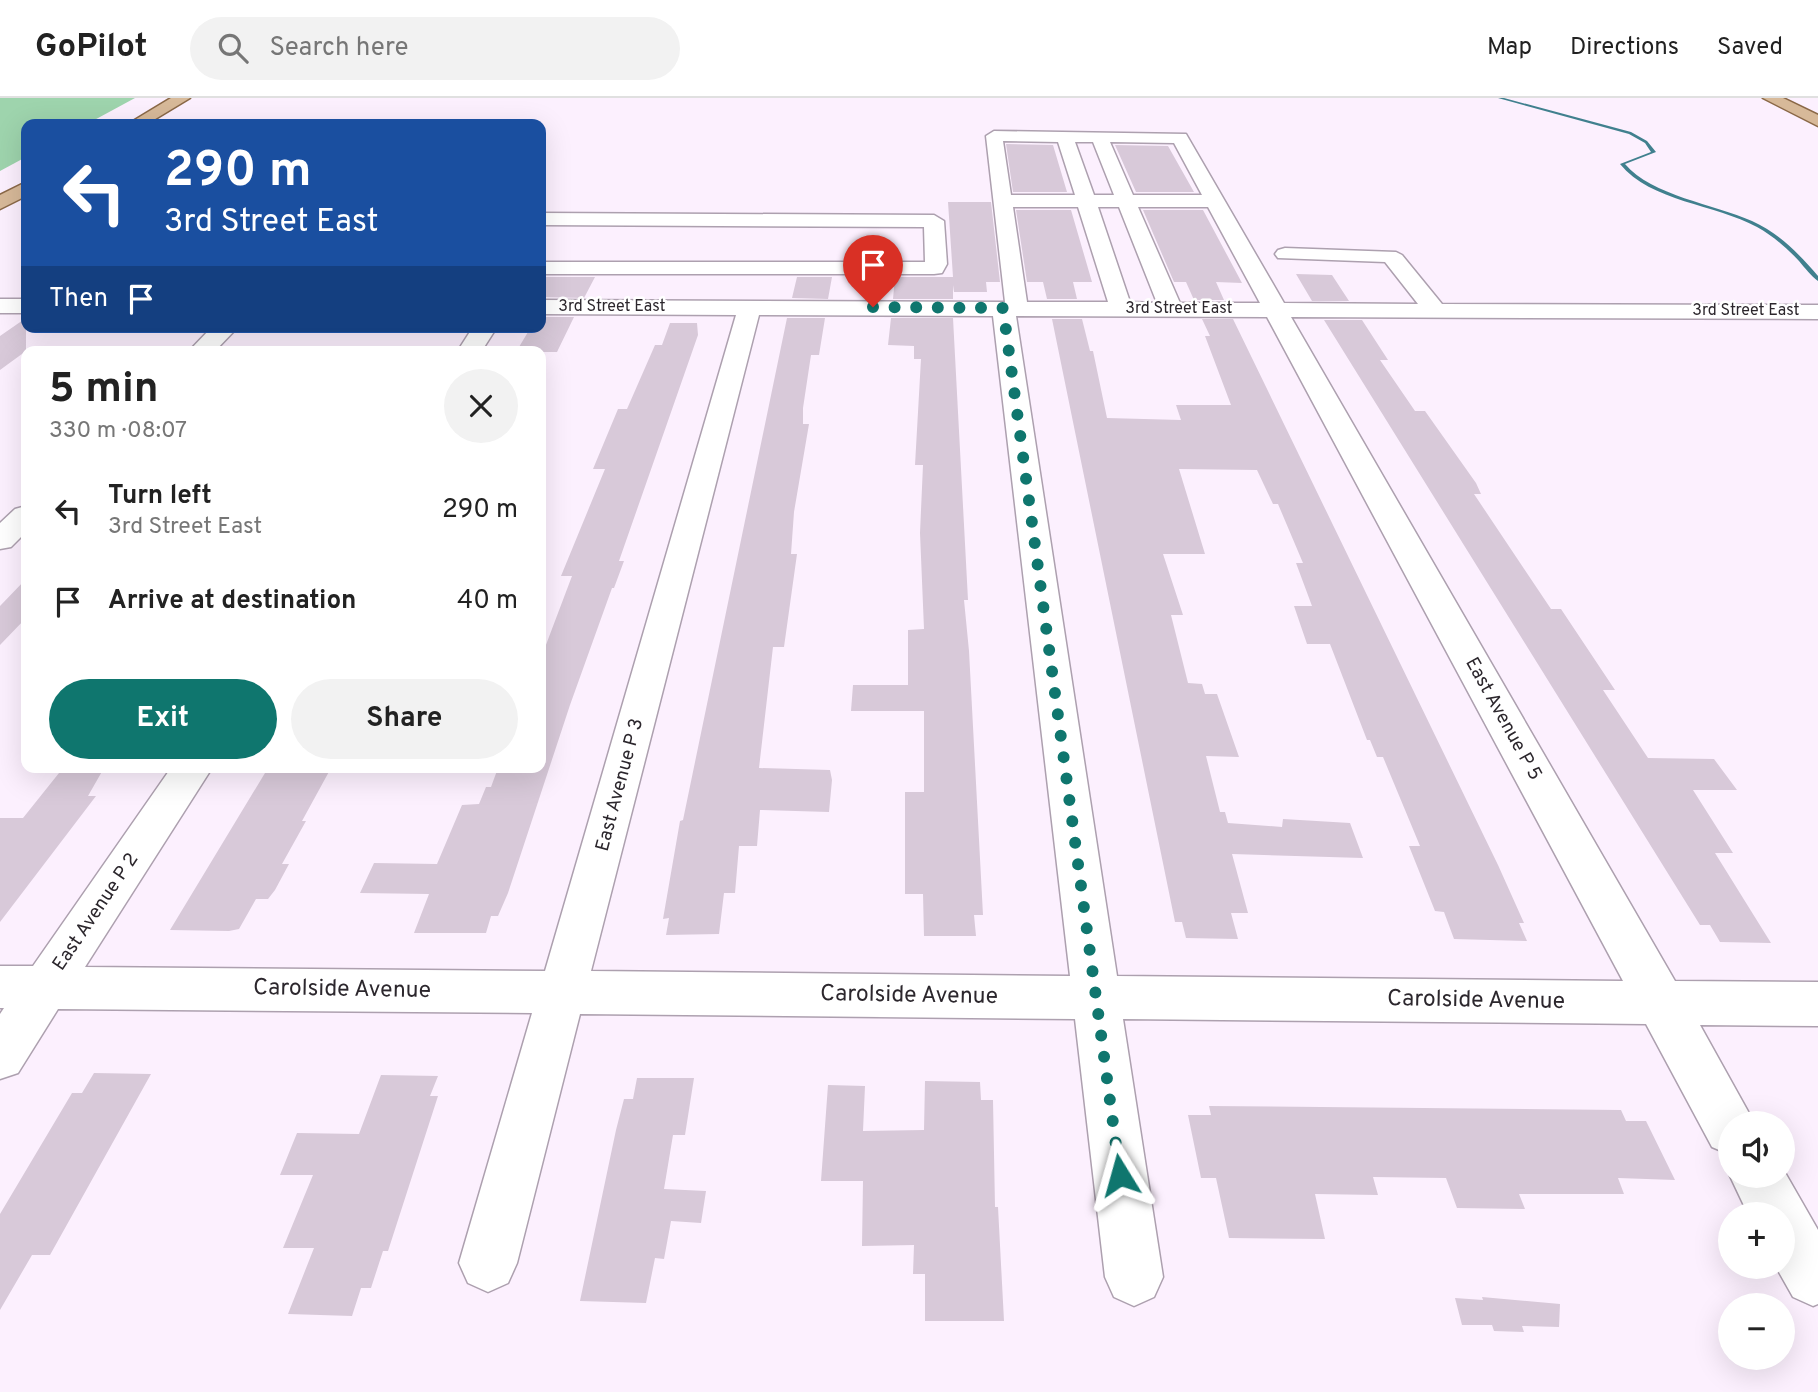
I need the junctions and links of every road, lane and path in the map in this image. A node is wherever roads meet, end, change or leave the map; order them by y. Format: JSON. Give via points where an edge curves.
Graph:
{"nodes":[{"id":1,"x":182,"y":98,"type":"edge"},
{"id":2,"x":1771,"y":98,"type":"edge"},
{"id":3,"x":145,"y":119,"type":"edge"},
{"id":4,"x":1816,"y":119,"type":"edge"},
{"id":5,"x":1065,"y":136,"type":"junction"},
{"id":6,"x":1099,"y":136,"type":"junction"},
{"id":7,"x":21,"y":191,"type":"edge"},
{"id":8,"x":1003,"y":201,"type":"junction"},
{"id":9,"x":1216,"y":201,"type":"junction"},
{"id":10,"x":1088,"y":202,"type":"junction"},
{"id":11,"x":1125,"y":202,"type":"junction"},
{"id":12,"x":0,"y":203,"type":"edge"},
{"id":13,"x":546,"y":219,"type":"edge"},
{"id":14,"x":1285,"y":254,"type":"dead end"},
{"id":15,"x":546,"y":268,"type":"edge"},
{"id":16,"x":734,"y":268,"type":"junction"},
{"id":17,"x":778,"y":268,"type":"junction"},
{"id":18,"x":1115,"y":285,"type":"junction"},
{"id":19,"x":1040,"y":286,"type":"dead end"},
{"id":20,"x":1090,"y":286,"type":"dead end"},
{"id":21,"x":1161,"y":286,"type":"junction"},
{"id":22,"x":1187,"y":286,"type":"dead end"},
{"id":23,"x":1237,"y":286,"type":"dead end"},
{"id":24,"x":1269,"y":297,"type":"junction"},
{"id":25,"x":1012,"y":301,"type":"junction"},
{"id":26,"x":0,"y":306,"type":"edge"},
{"id":27,"x":21,"y":306,"type":"edge"},
{"id":28,"x":546,"y":307,"type":"edge"},
{"id":29,"x":747,"y":307,"type":"junction"},
{"id":30,"x":1121,"y":308,"type":"junction"},
{"id":31,"x":1171,"y":309,"type":"junction"},
{"id":32,"x":1435,"y":310,"type":"junction"},
{"id":33,"x":1818,"y":312,"type":"edge"},
{"id":34,"x":220,"y":333,"type":"edge"},
{"id":35,"x":206,"y":346,"type":"edge"},
{"id":36,"x":21,"y":520,"type":"edge"},
{"id":37,"x":0,"y":540,"type":"edge"},
{"id":38,"x":189,"y":773,"type":"edge"},
{"id":39,"x":0,"y":987,"type":"edge"},
{"id":40,"x":46,"y":987,"type":"junction"},
{"id":41,"x":563,"y":992,"type":"junction"},
{"id":42,"x":1096,"y":997,"type":"junction"},
{"id":43,"x":1660,"y":1003,"type":"junction"},
{"id":44,"x":1818,"y":1004,"type":"edge"},
{"id":45,"x":0,"y":1056,"type":"edge"},
{"id":46,"x":1721,"y":1111,"type":"edge"},
{"id":47,"x":1795,"y":1245,"type":"edge"},
{"id":48,"x":488,"y":1263,"type":"dead end"},
{"id":49,"x":1134,"y":1277,"type":"dead end"},
{"id":50,"x":1813,"y":1277,"type":"dead end"}],
"edges":[{"from":1,"to":3,"type":"main road"},
{"from":2,"to":4,"type":"main road"},
{"from":5,"to":6,"type":"street"},
{"from":5,"to":8,"type":"street","via":[[994,136]]},
{"from":5,"to":10,"type":"street"},
{"from":6,"to":9,"type":"street","name":"East Avenue P 5","via":[[1180,138]]},
{"from":6,"to":11,"type":"street"},
{"from":7,"to":12,"type":"main road"},
{"from":8,"to":10,"type":"street"},
{"from":8,"to":25,"type":"street"},
{"from":9,"to":11,"type":"street"},
{"from":9,"to":24,"type":"street","name":"East Avenue P 5"},
{"from":10,"to":11,"type":"street"},
{"from":10,"to":18,"type":"street"},
{"from":11,"to":21,"type":"street"},
{"from":13,"to":17,"type":"street","via":[[934,221],[934,268]]},
{"from":14,"to":32,"type":"street","via":[[1389,256]]},
{"from":15,"to":16,"type":"street"},
{"from":16,"to":17,"type":"street"},
{"from":16,"to":29,"type":"street"},
{"from":17,"to":29,"type":"street"},
{"from":18,"to":20,"type":"street"},
{"from":18,"to":21,"type":"street"},
{"from":18,"to":30,"type":"street"},
{"from":19,"to":25,"type":"street"},
{"from":21,"to":22,"type":"street"},
{"from":21,"to":31,"type":"street"},
{"from":23,"to":24,"type":"street"},
{"from":24,"to":31,"type":"street","name":"3rd Street East"},
{"from":24,"to":32,"type":"street","name":"3rd Street East"},
{"from":24,"to":43,"type":"street","name":"East Avenue P 5"},
{"from":25,"to":29,"type":"street","name":"3rd Street East"},
{"from":25,"to":30,"type":"street","name":"3rd Street East"},
{"from":25,"to":42,"type":"street"},
{"from":26,"to":27,"type":"street"},
{"from":28,"to":29,"type":"street","name":"3rd Street East"},
{"from":29,"to":41,"type":"street","name":"East Avenue P 3"},
{"from":30,"to":31,"type":"street","name":"3rd Street East"},
{"from":32,"to":33,"type":"street","name":"3rd Street East"},
{"from":34,"to":35,"type":"street"},
{"from":36,"to":37,"type":"street"},
{"from":38,"to":40,"type":"street","name":"East Avenue P 2"},
{"from":39,"to":40,"type":"street","name":"Carolside Avenue"},
{"from":40,"to":41,"type":"street","name":"Carolside Avenue"},
{"from":40,"to":45,"type":"street","name":"East Avenue P 2"},
{"from":41,"to":42,"type":"street","name":"Carolside Avenue"},
{"from":41,"to":48,"type":"street","name":"East Avenue P 3"},
{"from":42,"to":43,"type":"street","name":"Carolside Avenue"},
{"from":42,"to":49,"type":"street"},
{"from":43,"to":44,"type":"street","name":"Carolside Avenue"},
{"from":43,"to":46,"type":"street","name":"East Avenue P 5"},
{"from":47,"to":50,"type":"street"}]}
